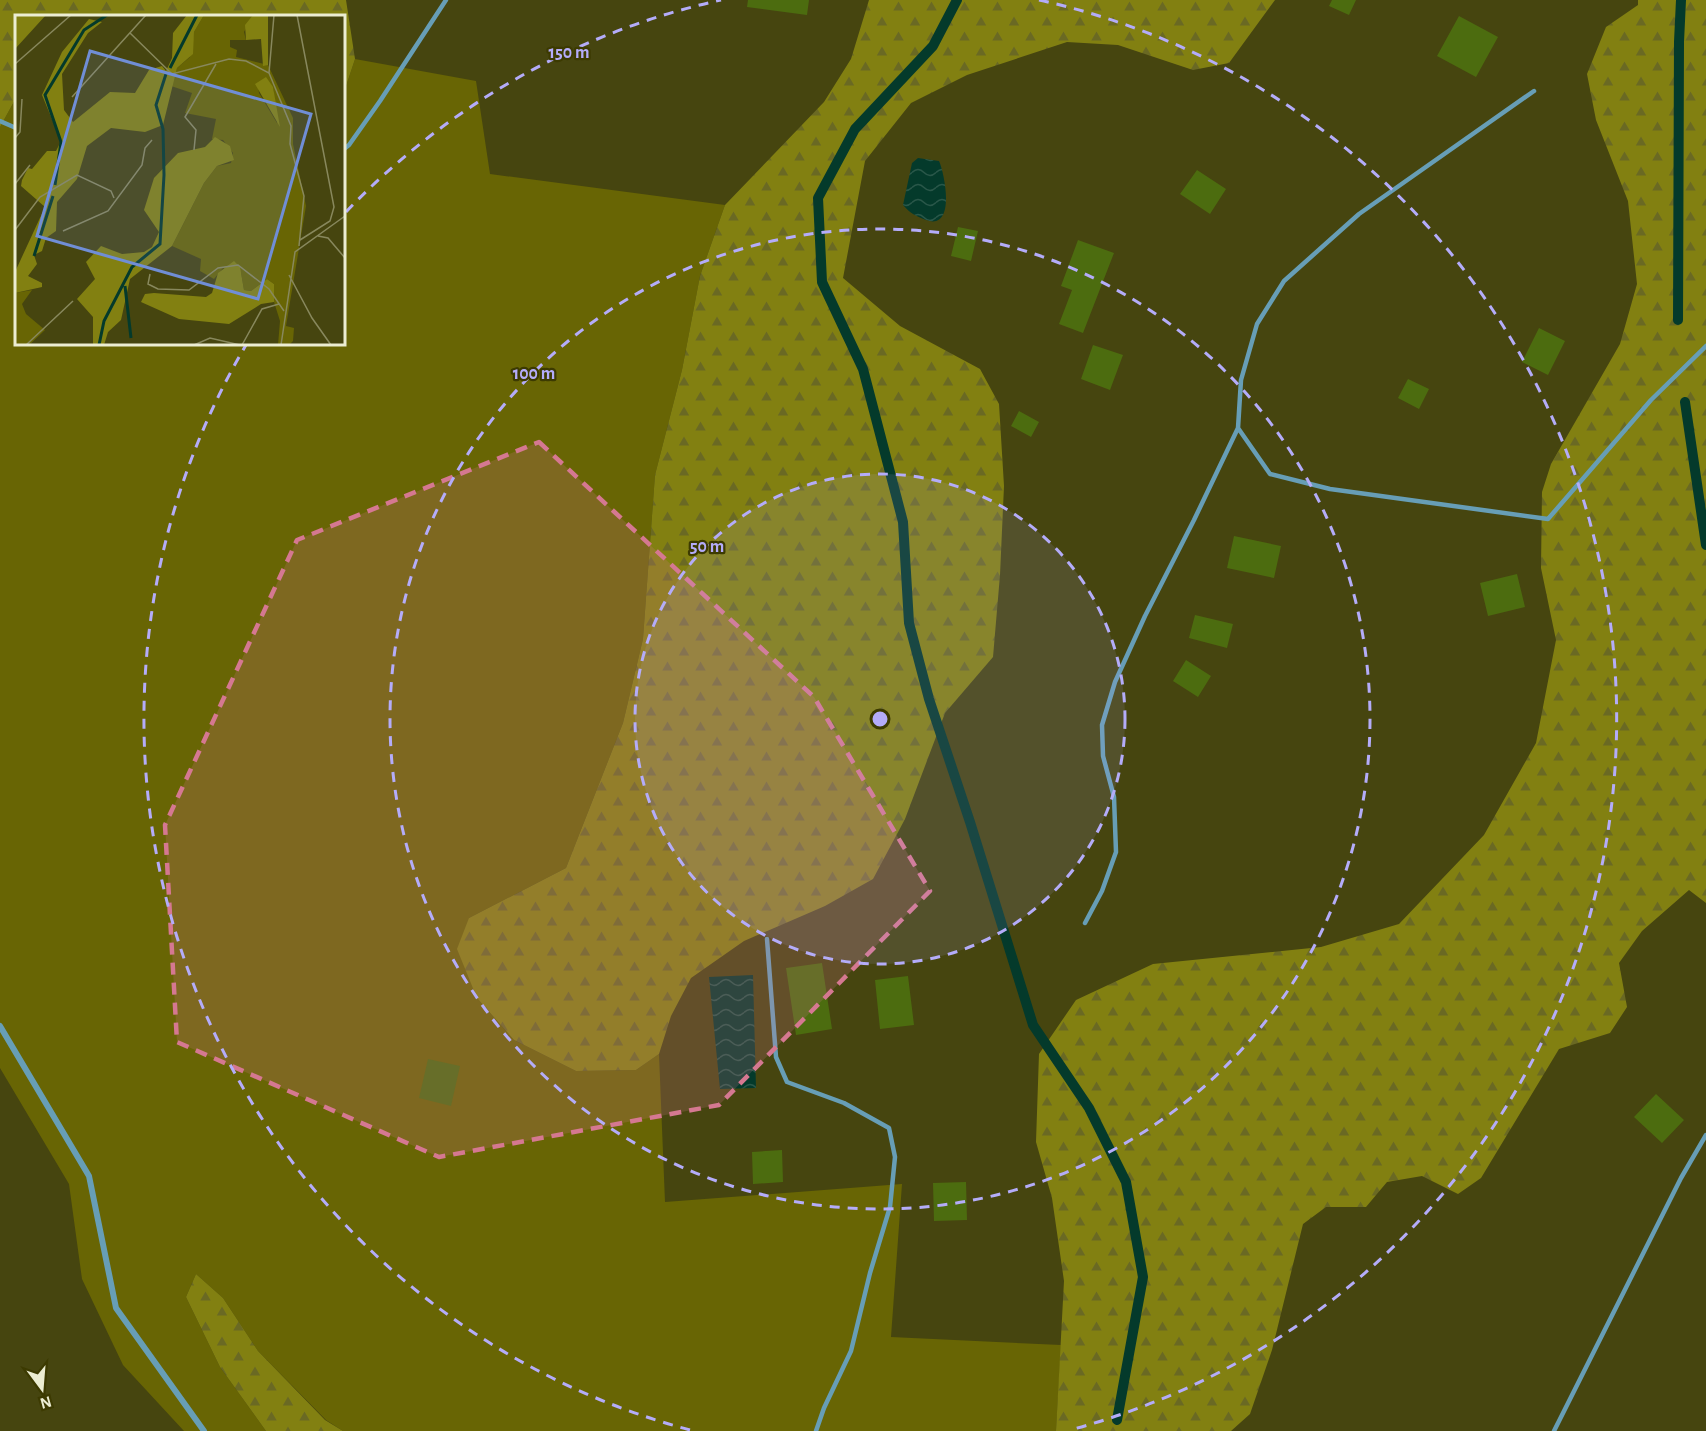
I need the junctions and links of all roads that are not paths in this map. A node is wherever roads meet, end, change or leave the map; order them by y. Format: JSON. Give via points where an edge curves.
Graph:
{"nodes":[{"id":1,"x":446,"y":0,"type":"edge"},
{"id":2,"x":1534,"y":91,"type":"dead end"},
{"id":3,"x":0,"y":121,"type":"edge"},
{"id":4,"x":15,"y":128,"type":"edge"},
{"id":5,"x":345,"y":148,"type":"edge"},
{"id":6,"x":1706,"y":346,"type":"edge"},
{"id":7,"x":1238,"y":428,"type":"junction"},
{"id":8,"x":1085,"y":923,"type":"dead end"},
{"id":9,"x":767,"y":939,"type":"dead end"},
{"id":10,"x":0,"y":1026,"type":"edge"},
{"id":11,"x":1706,"y":1135,"type":"edge"},
{"id":12,"x":204,"y":1431,"type":"edge"},
{"id":13,"x":816,"y":1431,"type":"edge"},
{"id":14,"x":1554,"y":1431,"type":"edge"}],
"edges":[{"from":1,"to":5,"type":"lane"},
{"from":2,"to":7,"type":"lane","via":[[1359,214],[1284,281],[1257,324],[1241,380]]},
{"from":3,"to":4,"type":"lane"},
{"from":6,"to":7,"type":"lane","via":[[1651,400],[1548,519],[1330,489],[1270,474]]},
{"from":7,"to":8,"type":"lane","via":[[1115,682],[1102,725],[1103,756],[1114,797],[1116,852]]},
{"from":9,"to":13,"type":"lane","via":[[776,1057],[787,1082],[844,1103],[889,1128],[895,1157],[890,1208],[851,1351]]},
{"from":10,"to":12,"type":"street","via":[[89,1176],[116,1308]]},
{"from":11,"to":14,"type":"lane","via":[[1675,1188]]}]}
